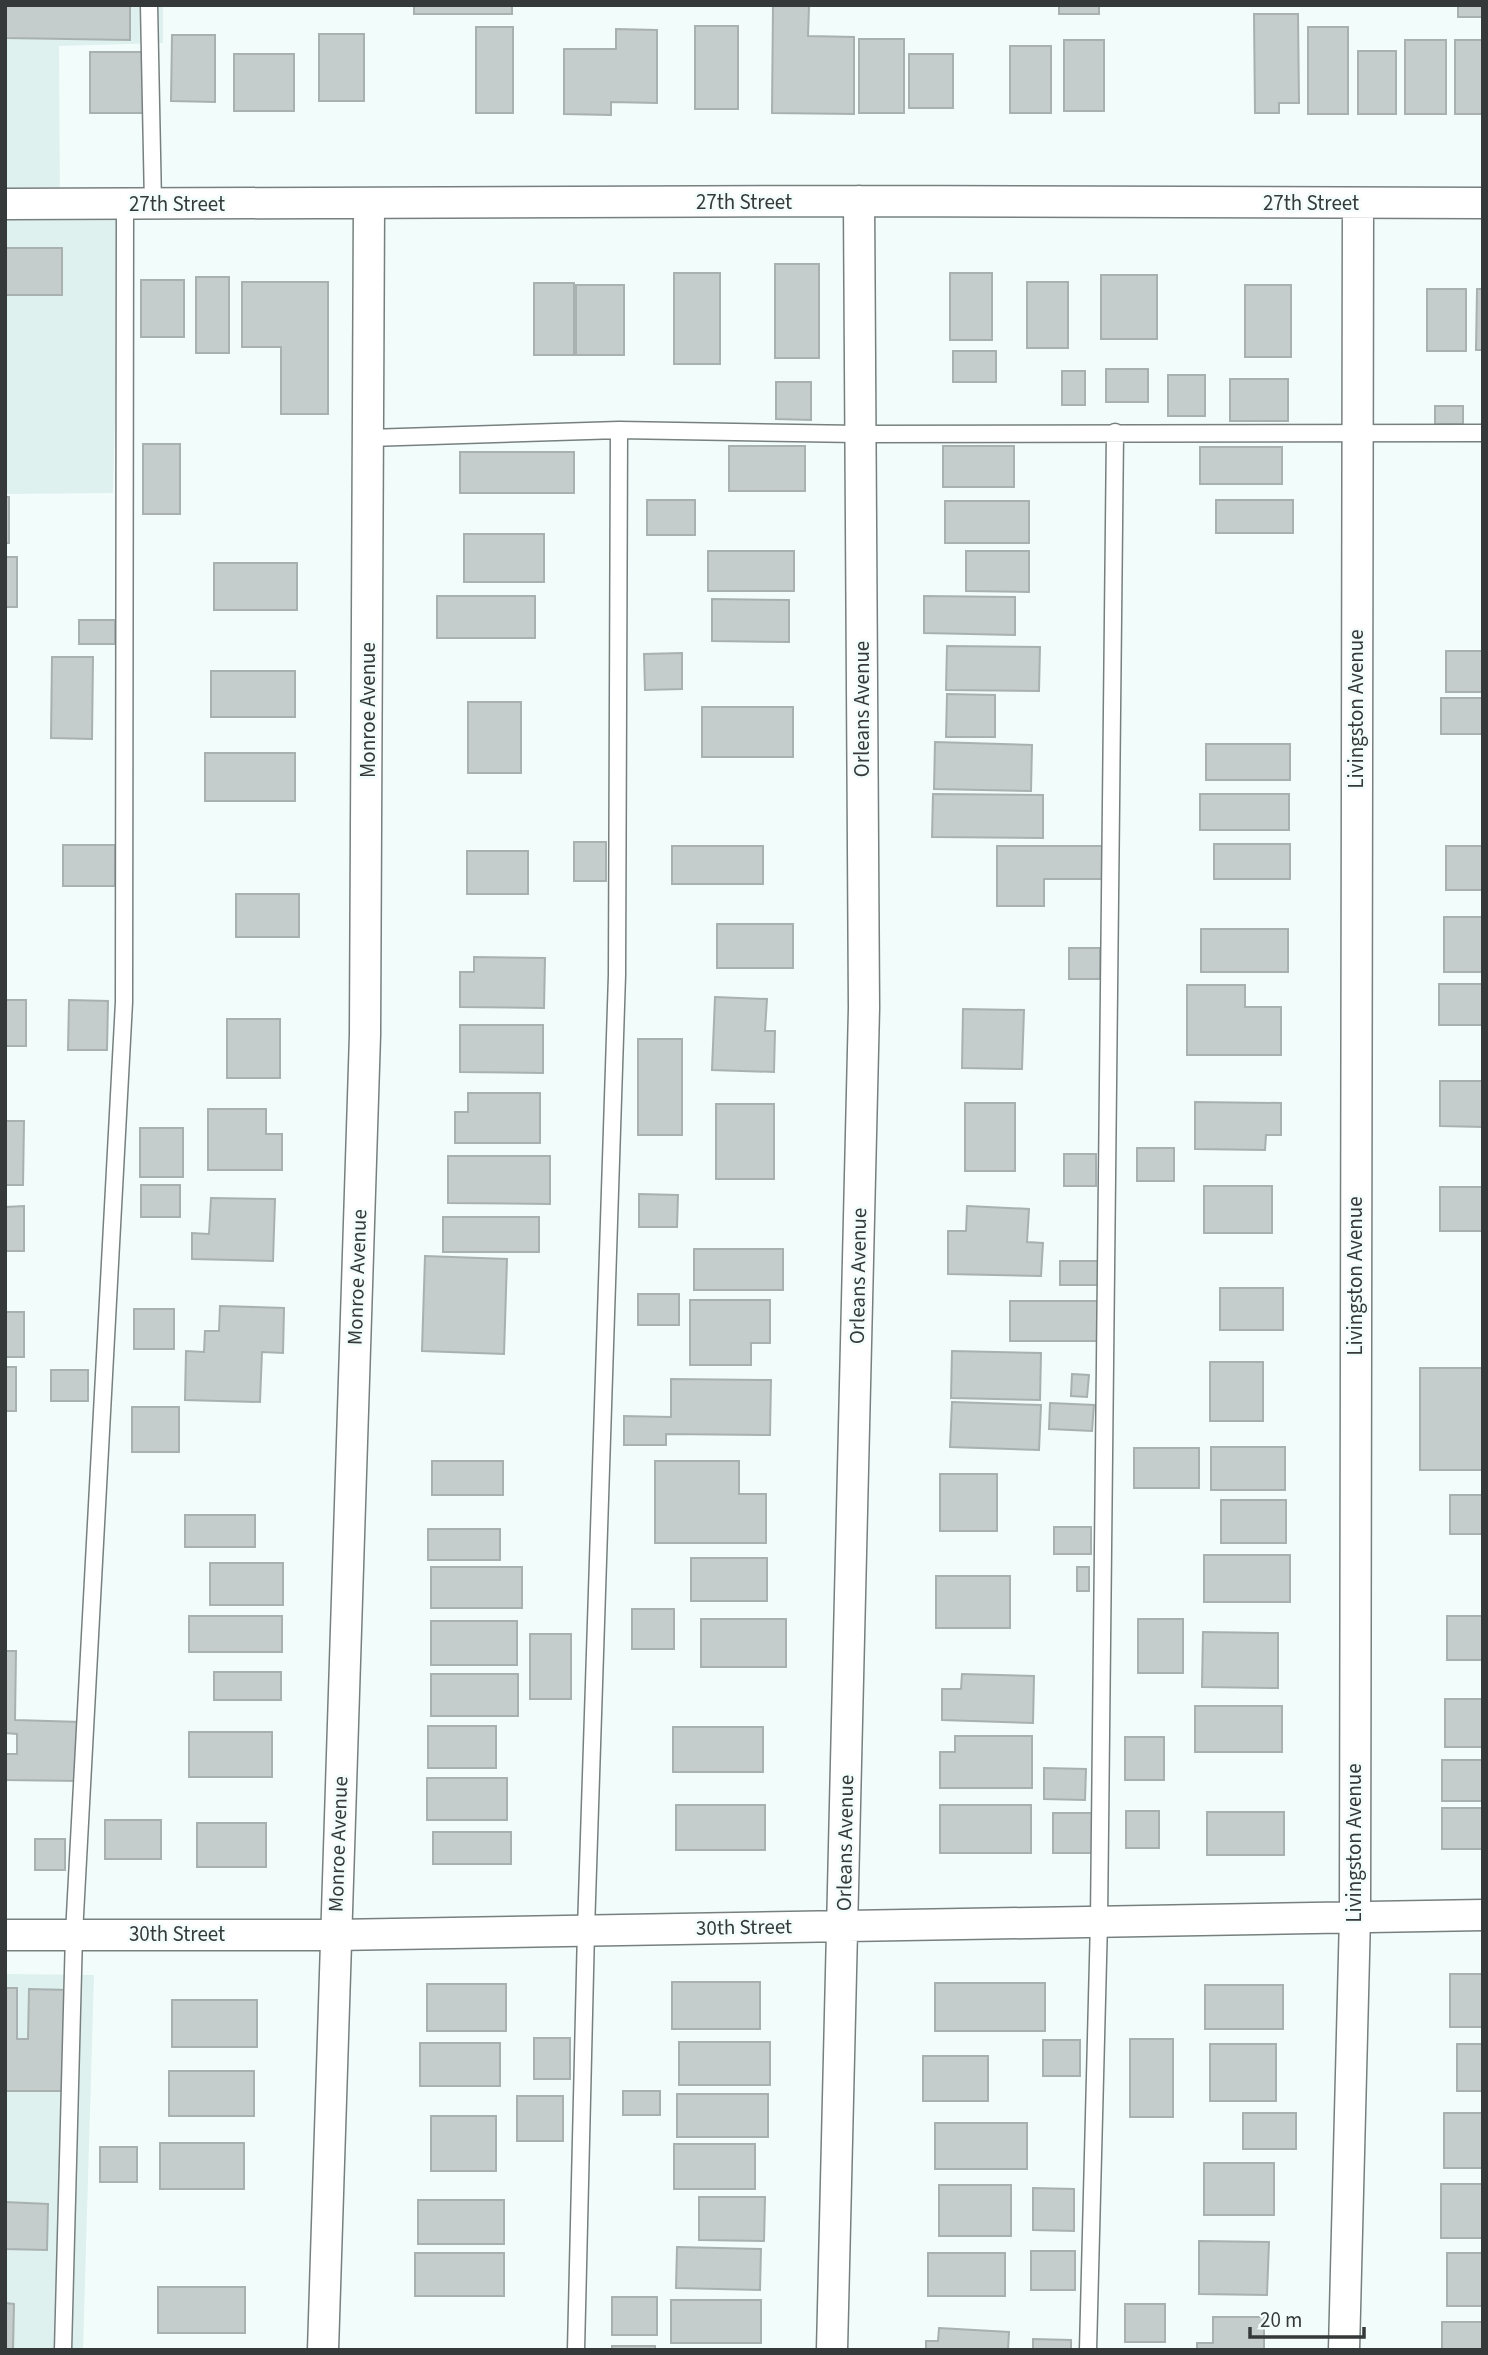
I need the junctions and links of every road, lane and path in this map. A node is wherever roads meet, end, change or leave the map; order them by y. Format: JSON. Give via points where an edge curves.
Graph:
{"nodes":[{"id":1,"x":149,"y":5,"type":"edge"},
{"id":2,"x":859,"y":201,"type":"junction"},
{"id":3,"x":1358,"y":203,"type":"junction"},
{"id":4,"x":1483,"y":203,"type":"edge"},
{"id":5,"x":5,"y":204,"type":"edge"},
{"id":6,"x":139,"y":204,"type":"junction"},
{"id":7,"x":369,"y":204,"type":"junction"},
{"id":8,"x":619,"y":430,"type":"junction"},
{"id":9,"x":1115,"y":432,"type":"junction"},
{"id":10,"x":1356,"y":432,"type":"junction"},
{"id":11,"x":1483,"y":433,"type":"edge"},
{"id":12,"x":859,"y":434,"type":"junction"},
{"id":13,"x":369,"y":438,"type":"junction"},
{"id":14,"x":1483,"y":1915,"type":"edge"},
{"id":15,"x":1354,"y":1916,"type":"junction"},
{"id":16,"x":1099,"y":1921,"type":"junction"},
{"id":17,"x":844,"y":1925,"type":"junction"},
{"id":18,"x":586,"y":1930,"type":"junction"},
{"id":19,"x":74,"y":1934,"type":"junction"},
{"id":20,"x":335,"y":1935,"type":"junction"},
{"id":21,"x":5,"y":1936,"type":"edge"},
{"id":22,"x":63,"y":2350,"type":"edge"},
{"id":23,"x":323,"y":2350,"type":"edge"},
{"id":24,"x":576,"y":2350,"type":"edge"},
{"id":25,"x":832,"y":2350,"type":"edge"},
{"id":26,"x":1088,"y":2350,"type":"edge"},
{"id":27,"x":1344,"y":2350,"type":"edge"}],
"edges":[{"from":1,"to":6,"type":"lane"},
{"from":2,"to":3,"type":"street","name":"27th Street"},
{"from":2,"to":7,"type":"street","name":"27th Street"},
{"from":2,"to":12,"type":"street","name":"Orleans Avenue"},
{"from":3,"to":4,"type":"street","name":"27th Street"},
{"from":3,"to":10,"type":"street","name":"Livingston Avenue"},
{"from":5,"to":6,"type":"street","name":"27th Street"},
{"from":6,"to":7,"type":"street","name":"27th Street"},
{"from":6,"to":19,"type":"lane","via":[[124,1002]]},
{"from":7,"to":13,"type":"street","name":"Monroe Avenue"},
{"from":8,"to":12,"type":"lane"},
{"from":8,"to":13,"type":"lane"},
{"from":8,"to":18,"type":"lane","via":[[617,975]]},
{"from":9,"to":10,"type":"lane"},
{"from":9,"to":12,"type":"lane"},
{"from":9,"to":16,"type":"lane"},
{"from":10,"to":11,"type":"lane"},
{"from":10,"to":15,"type":"street","name":"Livingston Avenue"},
{"from":12,"to":17,"type":"street","name":"Orleans Avenue","via":[[864,1008]]},
{"from":13,"to":20,"type":"street","name":"Monroe Avenue","via":[[366,1035]]},
{"from":14,"to":15,"type":"street","name":"30th Street"},
{"from":15,"to":16,"type":"street","name":"30th Street"},
{"from":15,"to":27,"type":"street","name":"Livingston Avenue"},
{"from":16,"to":17,"type":"street","name":"30th Street"},
{"from":16,"to":26,"type":"lane"},
{"from":17,"to":18,"type":"street","name":"30th Street"},
{"from":17,"to":25,"type":"street","name":"Orleans Avenue"},
{"from":18,"to":20,"type":"street","name":"30th Street"},
{"from":18,"to":24,"type":"lane"},
{"from":19,"to":20,"type":"street","name":"30th Street"},
{"from":19,"to":21,"type":"street","name":"30th Street"},
{"from":19,"to":22,"type":"lane"},
{"from":20,"to":23,"type":"street","name":"Monroe Avenue"}]}
